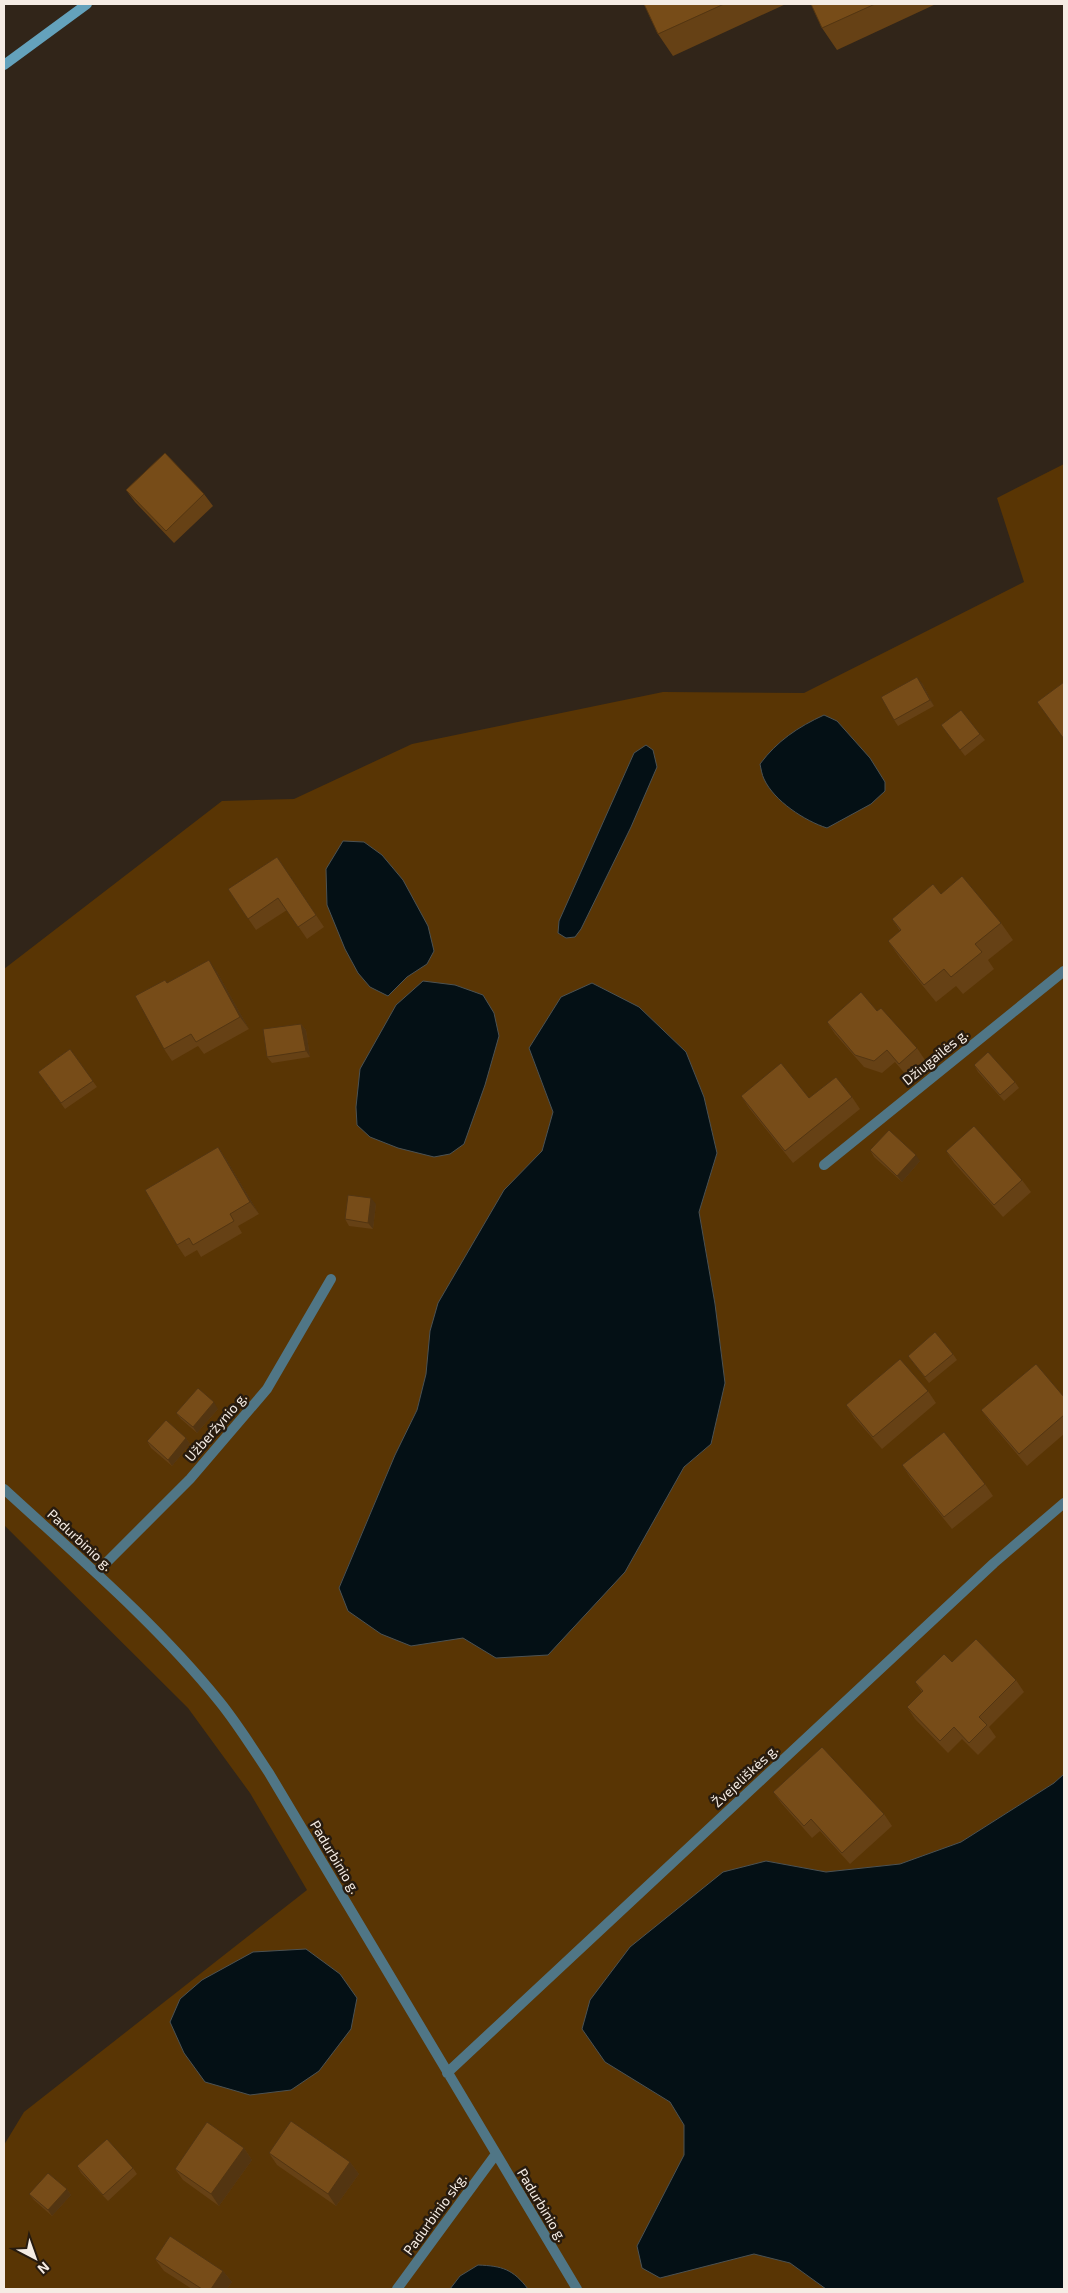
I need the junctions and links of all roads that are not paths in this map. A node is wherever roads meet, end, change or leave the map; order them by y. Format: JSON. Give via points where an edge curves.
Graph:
{"nodes":[{"id":1,"x":86,"y":4,"type":"edge"},
{"id":2,"x":4,"y":65,"type":"edge"},
{"id":3,"x":1064,"y":971,"type":"edge"},
{"id":4,"x":824,"y":1165,"type":"dead end"},
{"id":5,"x":331,"y":1279,"type":"dead end"},
{"id":6,"x":4,"y":1489,"type":"edge"},
{"id":7,"x":1064,"y":1503,"type":"edge"},
{"id":8,"x":96,"y":1573,"type":"junction"},
{"id":9,"x":447,"y":2073,"type":"junction"},
{"id":10,"x":496,"y":2154,"type":"junction"},
{"id":11,"x":397,"y":2289,"type":"edge"},
{"id":12,"x":577,"y":2289,"type":"edge"}],
"edges":[{"from":1,"to":2,"type":"main road"},
{"from":3,"to":4,"type":"street","name":"Džiugailės g."},
{"from":5,"to":8,"type":"street","name":"Užberžynio g.","via":[[267,1389],[190,1479]]},
{"from":6,"to":8,"type":"street","name":"Padurbinio g."},
{"from":7,"to":9,"type":"street","name":"Žvejeliškės g.","via":[[994,1562]]},
{"from":8,"to":9,"type":"street","name":"Padurbinio g.","via":[[170,1645],[220,1701],[269,1773]]},
{"from":9,"to":10,"type":"street","name":"Padurbinio g."},
{"from":10,"to":11,"type":"street","name":"Padurbinio skg."},
{"from":10,"to":12,"type":"street","name":"Padurbinio g."}]}
